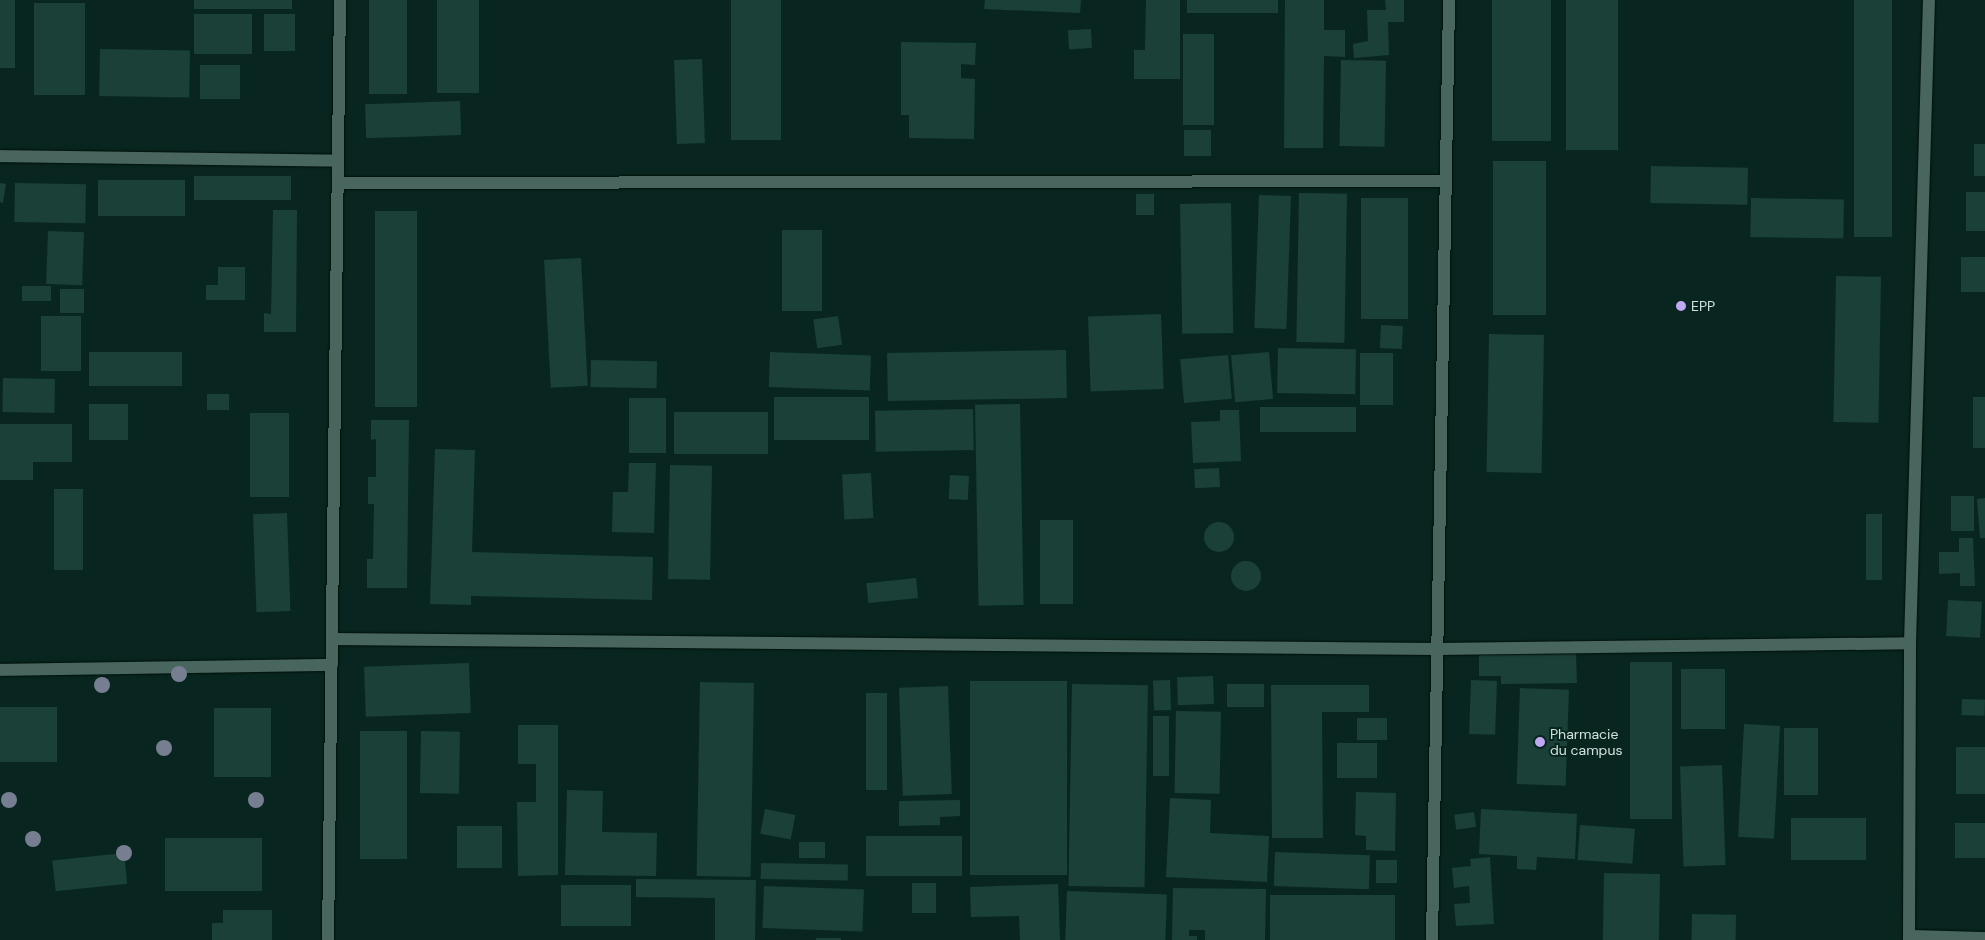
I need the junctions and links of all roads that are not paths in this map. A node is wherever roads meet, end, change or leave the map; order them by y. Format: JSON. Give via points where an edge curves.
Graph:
{"nodes":[{"id":1,"x":340,"y":0,"type":"edge"},
{"id":2,"x":1449,"y":0,"type":"edge"},
{"id":3,"x":1929,"y":0,"type":"edge"},
{"id":4,"x":0,"y":156,"type":"edge"},
{"id":5,"x":338,"y":161,"type":"junction"},
{"id":6,"x":1445,"y":181,"type":"junction"},
{"id":7,"x":338,"y":183,"type":"junction"},
{"id":8,"x":332,"y":639,"type":"junction"},
{"id":9,"x":1910,"y":643,"type":"junction"},
{"id":10,"x":1437,"y":649,"type":"junction"},
{"id":11,"x":332,"y":664,"type":"junction"},
{"id":12,"x":0,"y":670,"type":"edge"},
{"id":13,"x":1909,"y":938,"type":"edge"},
{"id":14,"x":1985,"y":938,"type":"edge"},
{"id":15,"x":328,"y":940,"type":"edge"},
{"id":16,"x":1432,"y":940,"type":"edge"}],
"edges":[{"from":1,"to":5,"type":"street"},
{"from":2,"to":6,"type":"street"},
{"from":3,"to":9,"type":"street"},
{"from":4,"to":5,"type":"street"},
{"from":5,"to":7,"type":"street"},
{"from":6,"to":7,"type":"street"},
{"from":6,"to":10,"type":"street"},
{"from":7,"to":8,"type":"street"},
{"from":8,"to":10,"type":"street"},
{"from":8,"to":11,"type":"street"},
{"from":9,"to":10,"type":"street"},
{"from":9,"to":13,"type":"street"},
{"from":10,"to":16,"type":"street"},
{"from":11,"to":12,"type":"street"},
{"from":11,"to":15,"type":"street"},
{"from":13,"to":14,"type":"street"}]}
